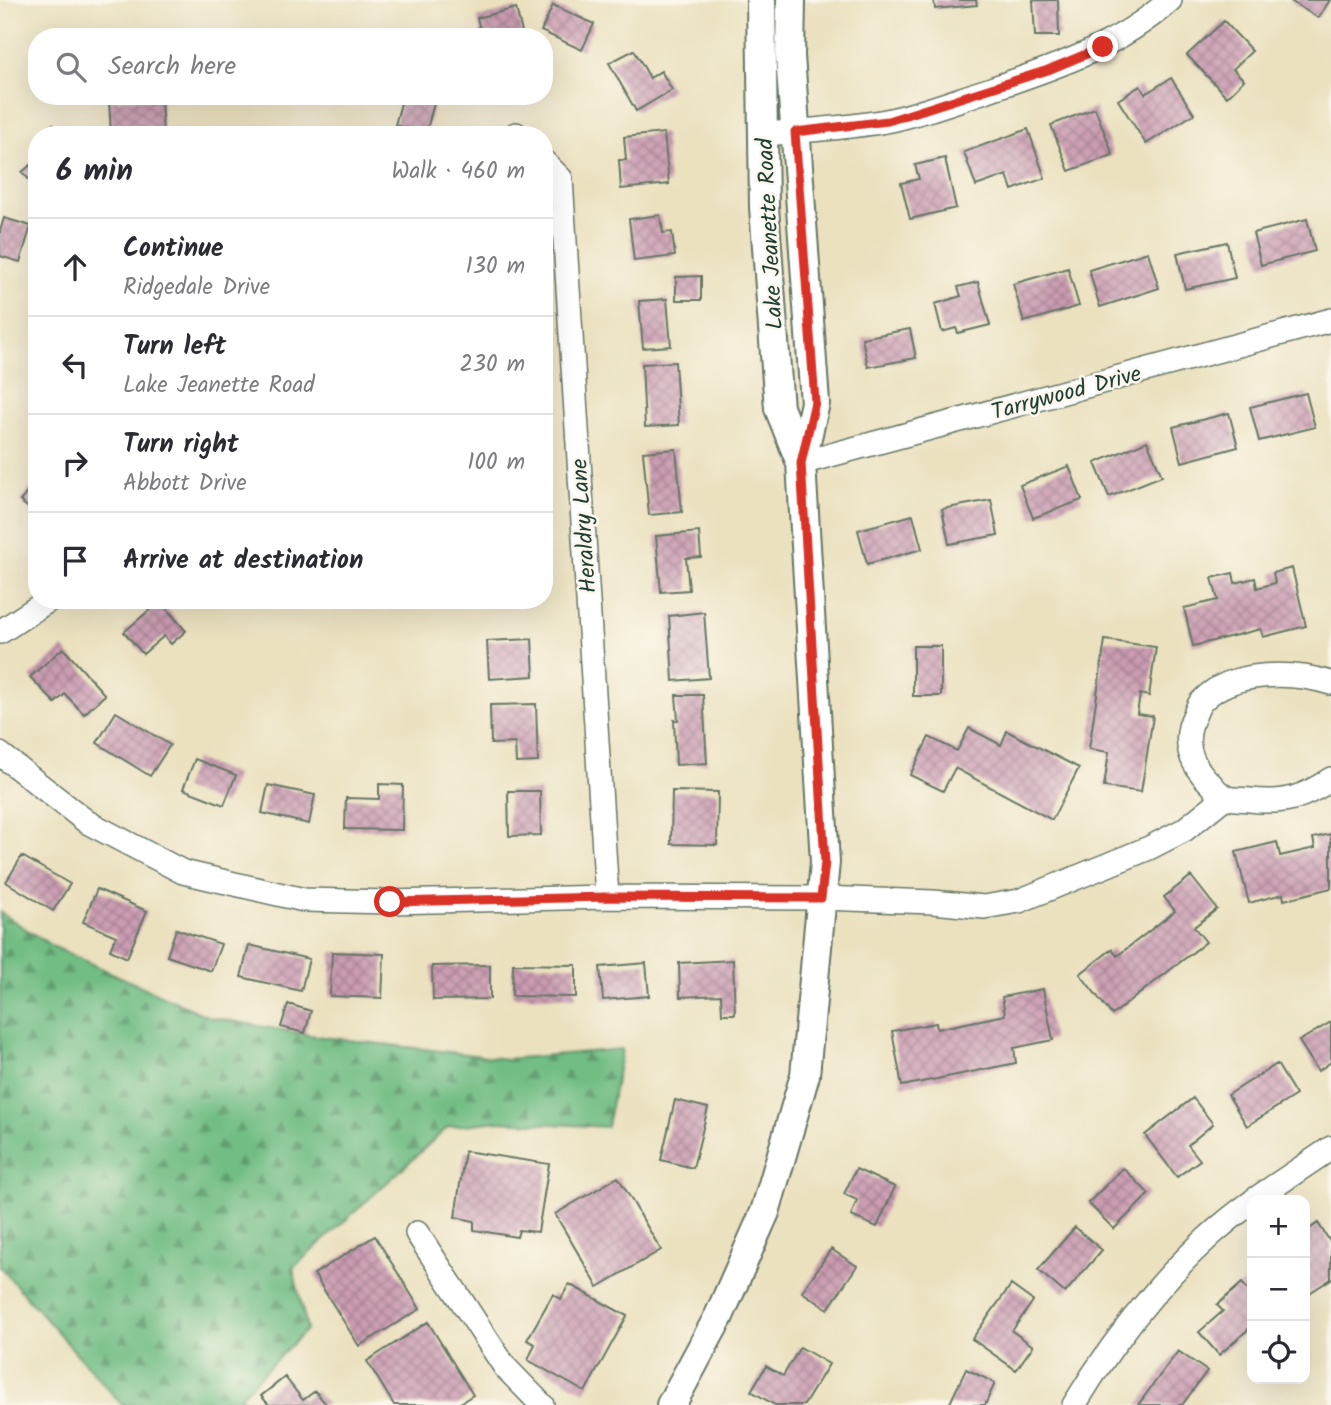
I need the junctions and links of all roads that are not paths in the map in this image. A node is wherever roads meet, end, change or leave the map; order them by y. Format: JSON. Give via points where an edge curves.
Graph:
{"nodes":[{"id":1,"x":761,"y":0,"type":"edge"},
{"id":2,"x":791,"y":0,"type":"edge"},
{"id":3,"x":1170,"y":0,"type":"edge"},
{"id":4,"x":795,"y":132,"type":"junction"},
{"id":5,"x":764,"y":134,"type":"junction"},
{"id":6,"x":553,"y":171,"type":"edge"},
{"id":7,"x":1331,"y":320,"type":"edge"},
{"id":8,"x":801,"y":463,"type":"junction"},
{"id":9,"x":35,"y":609,"type":"edge"},
{"id":10,"x":0,"y":632,"type":"edge"},
{"id":11,"x":1331,"y":683,"type":"edge"},
{"id":12,"x":0,"y":754,"type":"edge"},
{"id":13,"x":1331,"y":779,"type":"edge"},
{"id":14,"x":1225,"y":797,"type":"junction"},
{"id":15,"x":607,"y":897,"type":"junction"},
{"id":16,"x":821,"y":898,"type":"junction"},
{"id":17,"x":1331,"y":1148,"type":"edge"},
{"id":18,"x":1262,"y":1195,"type":"edge"},
{"id":19,"x":1247,"y":1205,"type":"edge"},
{"id":20,"x":417,"y":1233,"type":"dead end"},
{"id":21,"x":542,"y":1405,"type":"edge"},
{"id":22,"x":671,"y":1405,"type":"edge"},
{"id":23,"x":1074,"y":1405,"type":"edge"}],
"edges":[{"from":1,"to":5,"type":"street","name":"Lake Jeanette Road"},
{"from":2,"to":4,"type":"street","name":"Lake Jeanette Road"},
{"from":3,"to":4,"type":"street","via":[[1147,21],[1103,47],[1048,70],[888,121]]},
{"from":4,"to":5,"type":"street"},
{"from":4,"to":8,"type":"street","name":"Lake Jeanette Road","via":[[815,402]]},
{"from":5,"to":8,"type":"street","name":"Lake Jeanette Road","via":[[764,206],[779,408]]},
{"from":6,"to":15,"type":"street","name":"Heraldry Lane","via":[[561,179]]},
{"from":7,"to":8,"type":"street","name":"Tarrywood Drive"},
{"from":8,"to":16,"type":"street","name":"Lake Jeanette Road","via":[[825,862]]},
{"from":9,"to":10,"type":"street"},
{"from":11,"to":14,"type":"street","via":[[1301,676],[1258,676],[1225,685],[1202,700],[1190,722],[1187,748],[1200,774]]},
{"from":12,"to":15,"type":"street","via":[[87,822],[183,872],[304,900]]},
{"from":13,"to":14,"type":"street","via":[[1290,801]]},
{"from":14,"to":16,"type":"street","via":[[1184,830],[1149,848],[1019,901],[984,907]]},
{"from":15,"to":16,"type":"street"},
{"from":16,"to":22,"type":"street","name":"Lake Jeanette Road","via":[[805,1075],[765,1212],[719,1316]]},
{"from":17,"to":18,"type":"street"},
{"from":19,"to":23,"type":"street","via":[[1150,1297]]},
{"from":20,"to":21,"type":"street","via":[[505,1367]]}]}
